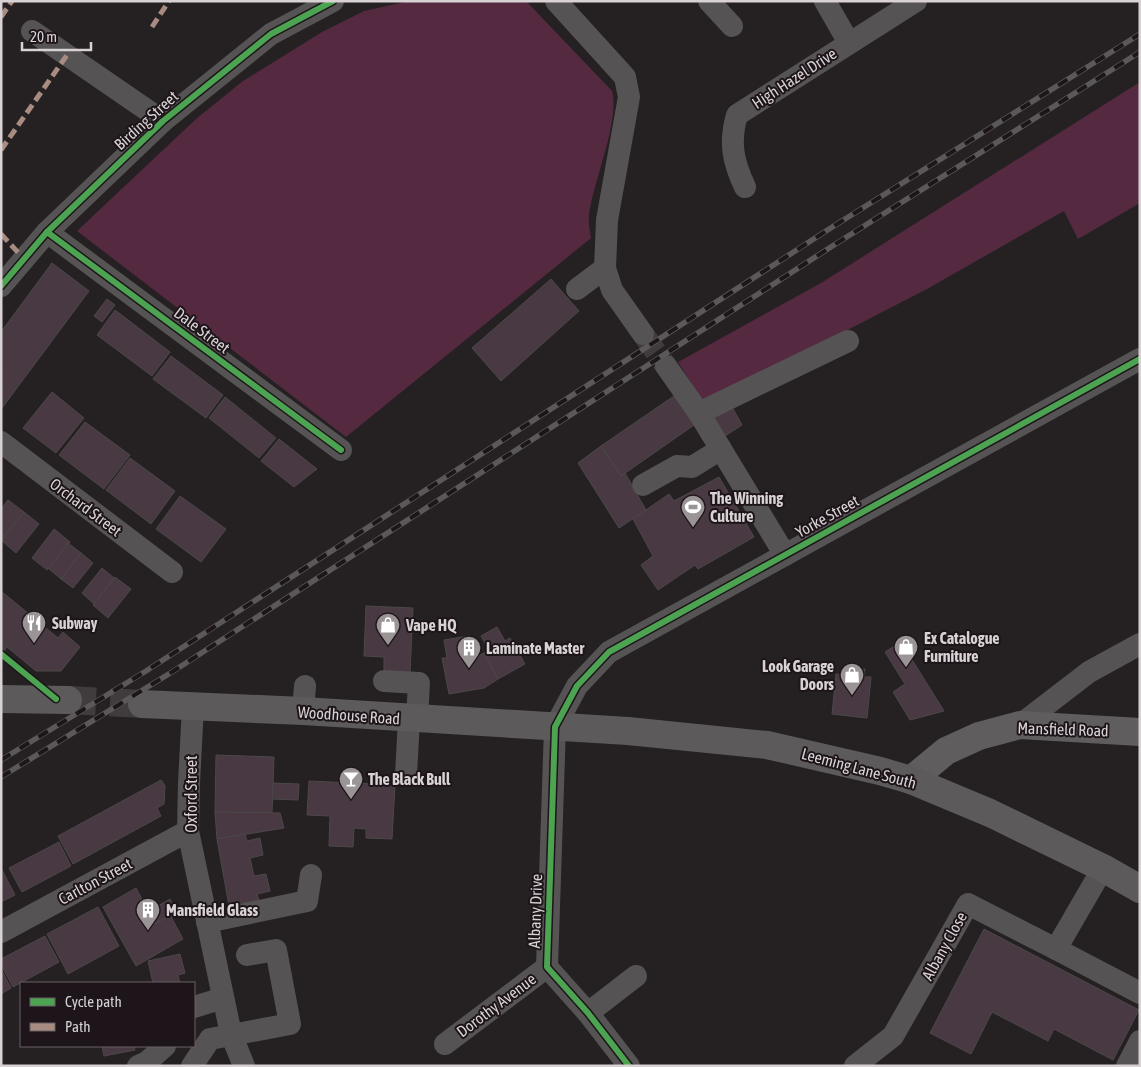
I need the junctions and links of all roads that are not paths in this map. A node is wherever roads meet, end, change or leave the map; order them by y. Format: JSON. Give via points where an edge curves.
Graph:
{"nodes":[{"id":1,"x":333,"y":1,"type":"edge"},
{"id":2,"x":556,"y":1,"type":"edge"},
{"id":3,"x":825,"y":1,"type":"edge"},
{"id":4,"x":916,"y":1,"type":"edge"},
{"id":5,"x":713,"y":3,"type":"edge"},
{"id":6,"x":732,"y":26,"type":"dead end"},
{"id":7,"x":32,"y":31,"type":"dead end"},
{"id":8,"x":849,"y":43,"type":"junction"},
{"id":9,"x":163,"y":121,"type":"junction"},
{"id":10,"x":745,"y":187,"type":"dead end"},
{"id":11,"x":47,"y":232,"type":"junction"},
{"id":12,"x":605,"y":268,"type":"junction"},
{"id":13,"x":1,"y":286,"type":"edge"},
{"id":14,"x":576,"y":289,"type":"dead end"},
{"id":15,"x":643,"y":334,"type":"tunnel mouth"},
{"id":16,"x":848,"y":340,"type":"dead end"},
{"id":17,"x":1140,"y":359,"type":"edge"},
{"id":18,"x":666,"y":366,"type":"tunnel mouth"},
{"id":19,"x":699,"y":414,"type":"junction"},
{"id":20,"x":1,"y":442,"type":"edge"},
{"id":21,"x":721,"y":449,"type":"junction"},
{"id":22,"x":340,"y":450,"type":"dead end"},
{"id":23,"x":643,"y":485,"type":"dead end"},
{"id":24,"x":786,"y":555,"type":"junction"},
{"id":25,"x":172,"y":572,"type":"dead end"},
{"id":26,"x":1140,"y":644,"type":"edge"},
{"id":27,"x":384,"y":680,"type":"dead end"},
{"id":28,"x":1,"y":699,"type":"edge"},
{"id":29,"x":68,"y":700,"type":"tunnel mouth"},
{"id":30,"x":142,"y":704,"type":"tunnel mouth"},
{"id":31,"x":194,"y":706,"type":"junction"},
{"id":32,"x":413,"y":719,"type":"junction"},
{"id":33,"x":1020,"y":725,"type":"junction"},
{"id":34,"x":555,"y":727,"type":"junction"},
{"id":35,"x":1140,"y":732,"type":"edge"},
{"id":36,"x":406,"y":775,"type":"dead end"},
{"id":37,"x":911,"y":780,"type":"junction"},
{"id":38,"x":188,"y":831,"type":"junction"},
{"id":39,"x":1103,"y":868,"type":"junction"},
{"id":40,"x":312,"y":875,"type":"dead end"},
{"id":41,"x":1140,"y":890,"type":"edge"},
{"id":42,"x":207,"y":922,"type":"junction"},
{"id":43,"x":1,"y":932,"type":"edge"},
{"id":44,"x":1056,"y":949,"type":"junction"},
{"id":45,"x":247,"y":955,"type":"dead end"},
{"id":46,"x":547,"y":967,"type":"junction"},
{"id":47,"x":636,"y":976,"type":"dead end"},
{"id":48,"x":1140,"y":994,"type":"edge"},
{"id":49,"x":223,"y":998,"type":"junction"},
{"id":50,"x":195,"y":1007,"type":"edge"},
{"id":51,"x":588,"y":1013,"type":"junction"},
{"id":52,"x":231,"y":1034,"type":"junction"},
{"id":53,"x":1140,"y":1041,"type":"edge"},
{"id":54,"x":445,"y":1044,"type":"dead end"},
{"id":55,"x":164,"y":1047,"type":"edge"},
{"id":56,"x":138,"y":1066,"type":"edge"},
{"id":57,"x":192,"y":1066,"type":"edge"},
{"id":58,"x":244,"y":1066,"type":"edge"},
{"id":59,"x":629,"y":1066,"type":"edge"},
{"id":60,"x":855,"y":1066,"type":"edge"},
{"id":61,"x":1127,"y":1066,"type":"edge"}],
"edges":[{"from":1,"to":9,"type":"street","name":"Birding Street","via":[[271,34]]},
{"from":2,"to":12,"type":"street","via":[[625,78],[629,97],[607,220]]},
{"from":3,"to":8,"type":"street"},
{"from":4,"to":8,"type":"street","name":"High Hazel Drive"},
{"from":5,"to":6,"type":"street"},
{"from":7,"to":9,"type":"street"},
{"from":8,"to":10,"type":"street","name":"High Hazel Drive","via":[[737,115],[732,132],[736,168]]},
{"from":9,"to":11,"type":"street","name":"Birding Street"},
{"from":11,"to":13,"type":"street","name":"Birding Street"},
{"from":11,"to":22,"type":"street","name":"Dale Street"},
{"from":12,"to":14,"type":"street"},
{"from":12,"to":15,"type":"street","via":[[612,290]]},
{"from":16,"to":19,"type":"street"},
{"from":17,"to":24,"type":"street","name":"Yorke Street"},
{"from":18,"to":19,"type":"street"},
{"from":19,"to":21,"type":"street"},
{"from":20,"to":25,"type":"street","name":"Orchard Street"},
{"from":21,"to":23,"type":"street","via":[[692,467],[677,466]]},
{"from":21,"to":24,"type":"street"},
{"from":24,"to":34,"type":"street","name":"Yorke Street","via":[[610,652],[577,686]]},
{"from":26,"to":33,"type":"street","via":[[1089,672]]},
{"from":27,"to":32,"type":"street","via":[[419,683]]},
{"from":28,"to":29,"type":"highway"},
{"from":30,"to":31,"type":"highway","name":"Woodhouse Road"},
{"from":31,"to":32,"type":"highway","name":"Woodhouse Road","via":[[304,698]]},
{"from":31,"to":38,"type":"street","name":"Oxford Street"},
{"from":32,"to":34,"type":"highway","name":"Woodhouse Road"},
{"from":32,"to":36,"type":"street"},
{"from":33,"to":35,"type":"main road","name":"Mansfield Road"},
{"from":33,"to":37,"type":"main road","name":"Mansfield Road","via":[[978,736],[946,751]]},
{"from":34,"to":37,"type":"highway","name":"Leeming Lane South","via":[[767,745]]},
{"from":34,"to":46,"type":"street","name":"Albany Drive"},
{"from":37,"to":39,"type":"highway","name":"Leeming Lane South","via":[[990,813]]},
{"from":38,"to":42,"type":"street","name":"Oxford Street"},
{"from":38,"to":43,"type":"street","name":"Carlton Street"},
{"from":39,"to":41,"type":"highway","name":"Leeming Lane South"},
{"from":39,"to":44,"type":"street"},
{"from":40,"to":42,"type":"street","via":[[307,902]]},
{"from":42,"to":49,"type":"street","name":"Oxford Street"},
{"from":44,"to":48,"type":"street","name":"Albany Close"},
{"from":44,"to":60,"type":"street","name":"Albany Close","via":[[968,904],[894,1036]]},
{"from":45,"to":52,"type":"street","via":[[276,950],[290,1024]]},
{"from":46,"to":51,"type":"street","name":"Albany Drive"},
{"from":46,"to":54,"type":"street","name":"Dorothy Avenue"},
{"from":47,"to":51,"type":"street"},
{"from":49,"to":50,"type":"street"},
{"from":49,"to":52,"type":"street","name":"Oxford Street"},
{"from":51,"to":59,"type":"street","name":"Albany Drive"},
{"from":52,"to":57,"type":"street","via":[[210,1039]]},
{"from":52,"to":58,"type":"street","name":"Oxford Street"},
{"from":53,"to":61,"type":"street"},
{"from":55,"to":56,"type":"street"}]}
